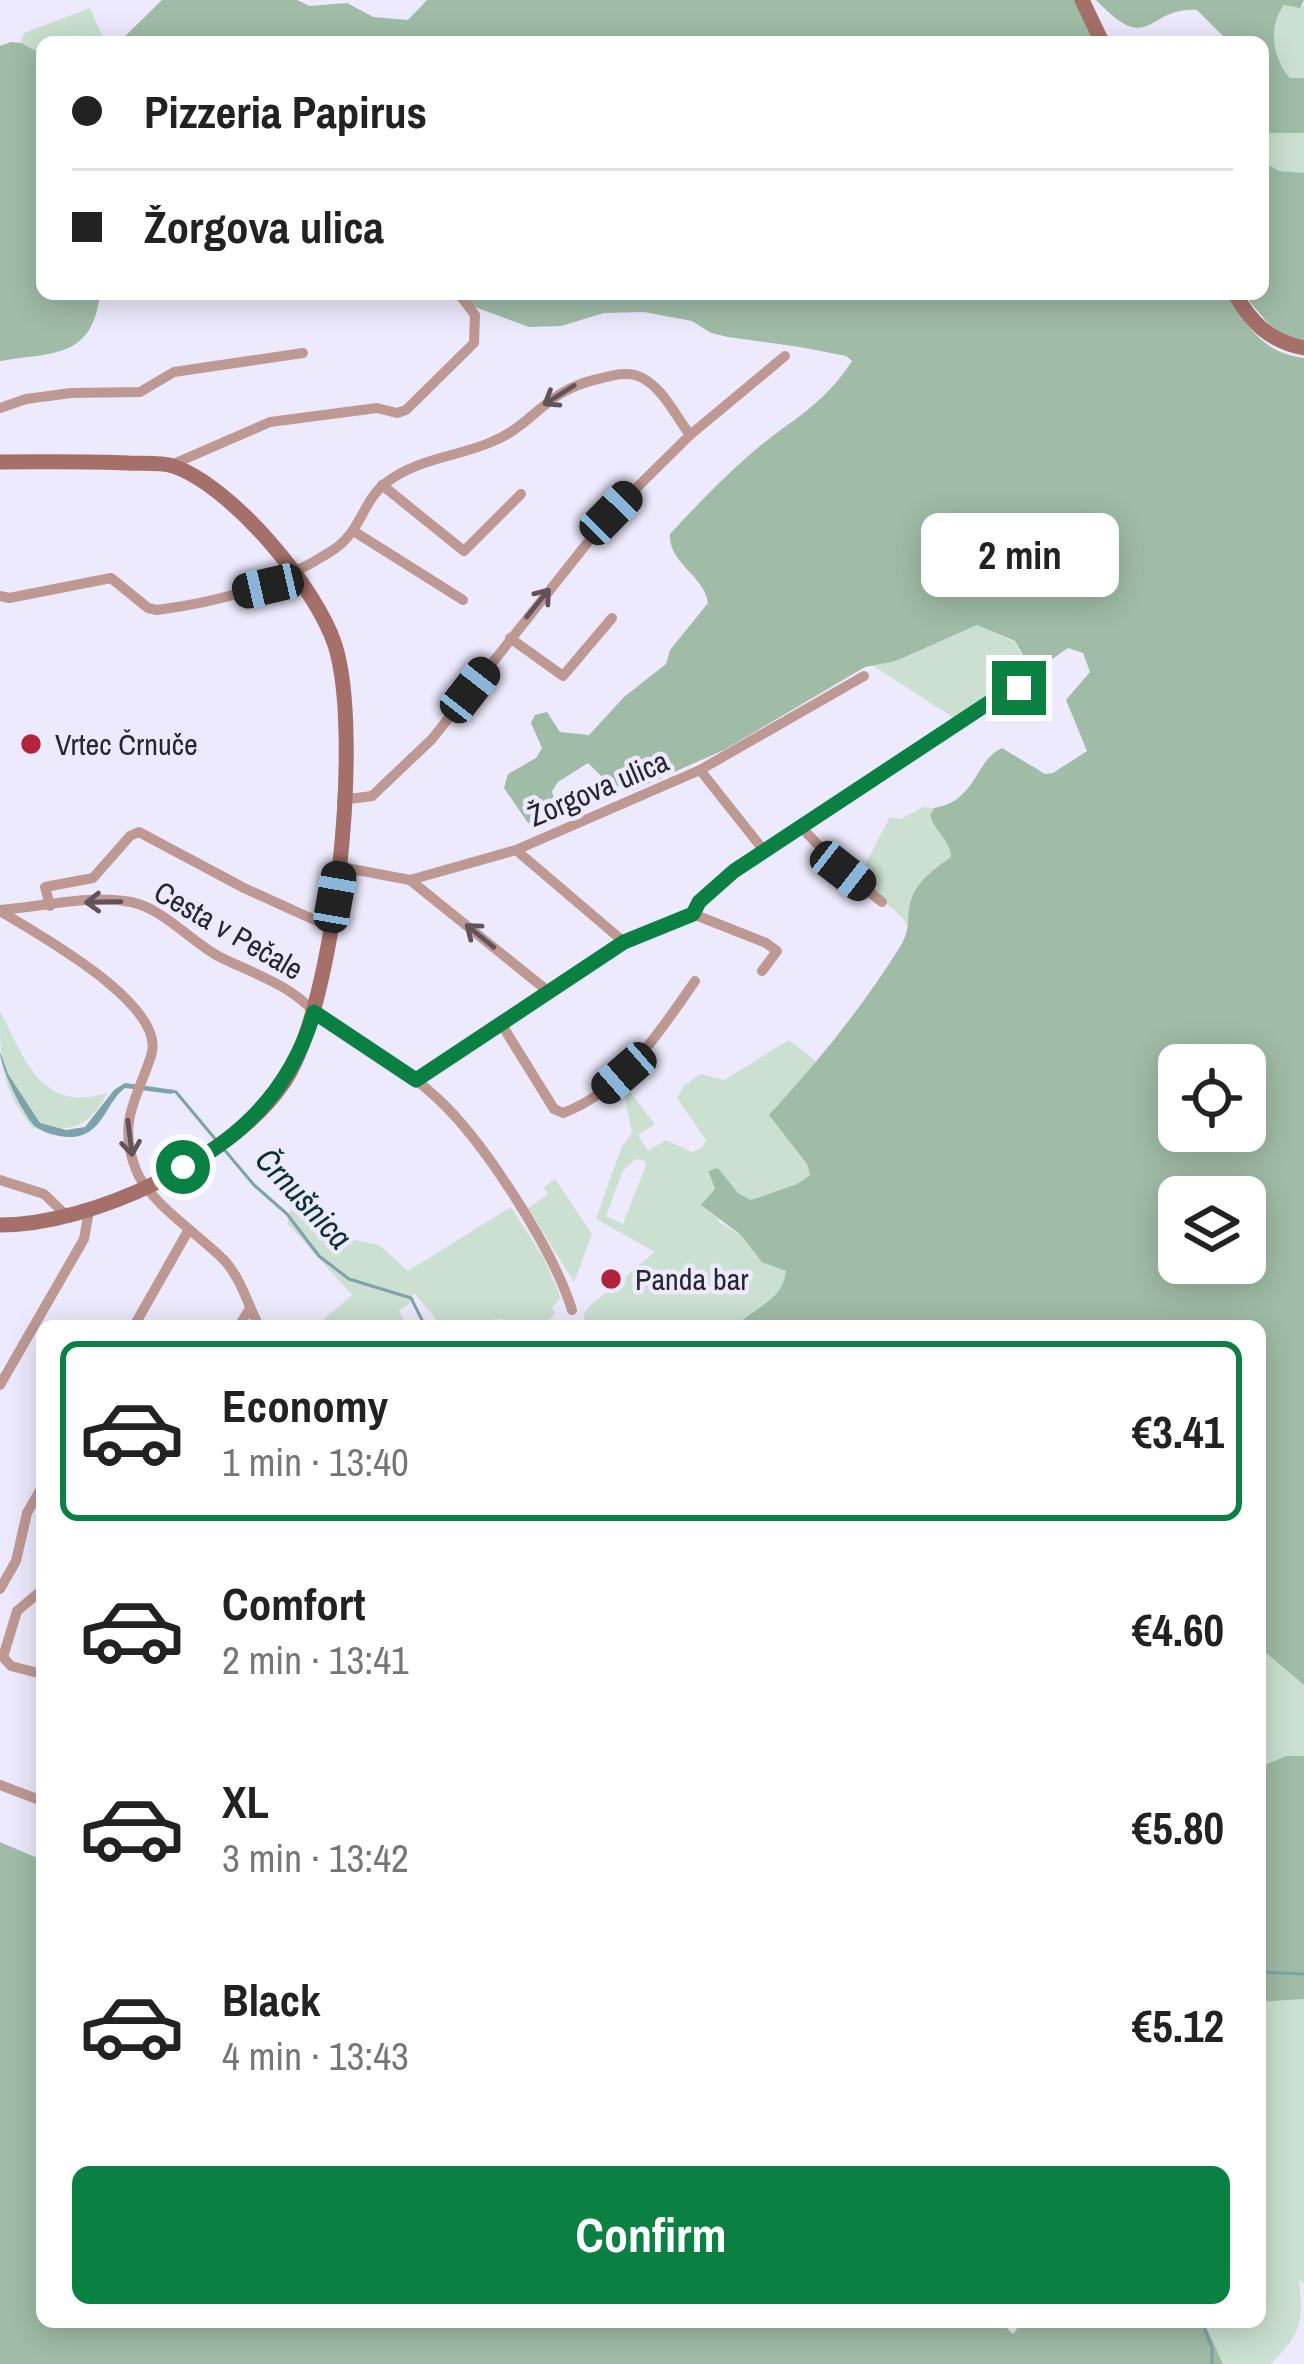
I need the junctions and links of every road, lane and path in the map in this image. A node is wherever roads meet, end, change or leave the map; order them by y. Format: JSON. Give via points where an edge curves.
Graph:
{"nodes":[{"id":1,"x":1082,"y":0,"type":"edge"},
{"id":2,"x":1099,"y":36,"type":"edge"},
{"id":3,"x":464,"y":300,"type":"edge"},
{"id":4,"x":1239,"y":300,"type":"edge"},
{"id":5,"x":1304,"y":348,"type":"edge"},
{"id":6,"x":303,"y":353,"type":"dead end"},
{"id":7,"x":785,"y":356,"type":"dead end"},
{"id":8,"x":0,"y":409,"type":"edge"},
{"id":9,"x":690,"y":435,"type":"junction"},
{"id":10,"x":0,"y":461,"type":"edge"},
{"id":11,"x":171,"y":465,"type":"junction"},
{"id":12,"x":382,"y":485,"type":"junction"},
{"id":13,"x":521,"y":494,"type":"dead end"},
{"id":14,"x":356,"y":532,"type":"junction"},
{"id":15,"x":296,"y":572,"type":"junction"},
{"id":16,"x":0,"y":596,"type":"edge"},
{"id":17,"x":463,"y":600,"type":"dead end"},
{"id":18,"x":612,"y":618,"type":"dead end"},
{"id":19,"x":509,"y":638,"type":"junction"},
{"id":20,"x":864,"y":676,"type":"dead end"},
{"id":21,"x":1031,"y":679,"type":"dead end"},
{"id":22,"x":700,"y":770,"type":"junction"},
{"id":23,"x":343,"y":800,"type":"junction"},
{"id":24,"x":801,"y":827,"type":"junction"},
{"id":25,"x":516,"y":850,"type":"junction"},
{"id":26,"x":765,"y":851,"type":"junction"},
{"id":27,"x":340,"y":867,"type":"junction"},
{"id":28,"x":410,"y":880,"type":"junction"},
{"id":29,"x":882,"y":902,"type":"dead end"},
{"id":30,"x":50,"y":906,"type":"junction"},
{"id":31,"x":0,"y":911,"type":"edge"},
{"id":32,"x":693,"y":914,"type":"junction"},
{"id":33,"x":330,"y":927,"type":"junction"},
{"id":34,"x":624,"y":942,"type":"junction"},
{"id":35,"x":762,"y":971,"type":"dead end"},
{"id":36,"x":695,"y":981,"type":"dead end"},
{"id":37,"x":549,"y":992,"type":"junction"},
{"id":38,"x":314,"y":1012,"type":"junction"},
{"id":39,"x":502,"y":1025,"type":"junction"},
{"id":40,"x":416,"y":1080,"type":"junction"},
{"id":41,"x":0,"y":1180,"type":"edge"},
{"id":42,"x":146,"y":1185,"type":"junction"},
{"id":43,"x":88,"y":1211,"type":"junction"},
{"id":44,"x":69,"y":1218,"type":"junction"},
{"id":45,"x":0,"y":1226,"type":"edge"},
{"id":46,"x":188,"y":1231,"type":"junction"},
{"id":47,"x":250,"y":1308,"type":"junction"},
{"id":48,"x":572,"y":1310,"type":"dead end"},
{"id":49,"x":37,"y":1320,"type":"edge"},
{"id":50,"x":137,"y":1320,"type":"edge"},
{"id":51,"x":242,"y":1320,"type":"edge"},
{"id":52,"x":256,"y":1320,"type":"edge"},
{"id":53,"x":36,"y":1322,"type":"edge"},
{"id":54,"x":0,"y":1384,"type":"edge"},
{"id":55,"x":36,"y":1497,"type":"edge"},
{"id":56,"x":0,"y":1588,"type":"edge"},
{"id":57,"x":36,"y":1595,"type":"edge"},
{"id":58,"x":36,"y":1672,"type":"edge"},
{"id":59,"x":0,"y":1784,"type":"edge"},
{"id":60,"x":36,"y":1799,"type":"edge"}],
"edges":[{"from":1,"to":2,"type":"street"},
{"from":3,"to":11,"type":"street","via":[[475,315],[474,343],[406,410],[270,422]]},
{"from":4,"to":5,"type":"street","via":[[1268,335]]},
{"from":6,"to":8,"type":"street","via":[[174,373],[140,392],[71,393]]},
{"from":7,"to":9,"type":"street"},
{"from":9,"to":12,"type":"street","one_way":true,"via":[[648,381],[619,374],[574,384],[494,442],[434,458]]},
{"from":19,"to":9,"type":"street","one_way":true,"via":[[611,513]]},
{"from":10,"to":11,"type":"street"},
{"from":11,"to":15,"type":"street","via":[[224,497]]},
{"from":12,"to":13,"type":"street","via":[[464,551]]},
{"from":12,"to":14,"type":"street"},
{"from":14,"to":15,"type":"street"},
{"from":14,"to":17,"type":"street"},
{"from":15,"to":16,"type":"street","via":[[268,586],[157,610],[111,578]]},
{"from":15,"to":23,"type":"street","via":[[321,613],[341,674]]},
{"from":18,"to":19,"type":"street","via":[[563,676]]},
{"from":19,"to":23,"type":"street","via":[[407,764],[372,796]]},
{"from":20,"to":22,"type":"street","name":"Žorgova ulica"},
{"from":21,"to":24,"type":"street"},
{"from":22,"to":25,"type":"street","name":"Žorgova ulica"},
{"from":22,"to":26,"type":"street","name":"Žorgova ulica"},
{"from":23,"to":27,"type":"street"},
{"from":24,"to":26,"type":"street"},
{"from":24,"to":29,"type":"street"},
{"from":25,"to":28,"type":"street","name":"Žorgova ulica"},
{"from":25,"to":34,"type":"street","name":"Žorgova ulica"},
{"from":26,"to":32,"type":"street"},
{"from":27,"to":28,"type":"street","name":"Žorgova ulica"},
{"from":27,"to":33,"type":"street"},
{"from":37,"to":28,"type":"street","name":"Žorgova ulica","one_way":true},
{"from":30,"to":31,"type":"street","name":"Cesta v Pečale"},
{"from":30,"to":33,"type":"street","via":[[45,887],[93,878],[139,832]]},
{"from":38,"to":30,"type":"street","name":"Cesta v Pečale","one_way":true,"via":[[153,910],[115,901]]},
{"from":31,"to":42,"type":"street","one_way":true,"via":[[70,955],[147,1022],[153,1048],[128,1121]]},
{"from":32,"to":34,"type":"street"},
{"from":32,"to":35,"type":"street","via":[[777,951]]},
{"from":33,"to":38,"type":"street"},
{"from":34,"to":37,"type":"street"},
{"from":36,"to":39,"type":"street","via":[[624,1073],[568,1112],[554,1109]]},
{"from":37,"to":39,"type":"street"},
{"from":38,"to":40,"type":"street","name":"Cesta v Pečale"},
{"from":38,"to":42,"type":"street","via":[[283,1084],[254,1118]]},
{"from":39,"to":40,"type":"street"},
{"from":40,"to":48,"type":"street","name":"Cesta v Pečale","via":[[485,1157],[554,1264]]},
{"from":41,"to":44,"type":"street","via":[[44,1194]]},
{"from":42,"to":43,"type":"street"},
{"from":42,"to":46,"type":"street"},
{"from":43,"to":44,"type":"street"},
{"from":43,"to":49,"type":"street","via":[[84,1239]]},
{"from":44,"to":45,"type":"street"},
{"from":46,"to":47,"type":"street","via":[[230,1267]]},
{"from":46,"to":50,"type":"street"},
{"from":47,"to":51,"type":"street"},
{"from":47,"to":52,"type":"street"},
{"from":53,"to":54,"type":"street"},
{"from":55,"to":56,"type":"street"},
{"from":57,"to":58,"type":"street","via":[[16,1611],[3,1657]]},
{"from":59,"to":60,"type":"street"}]}
